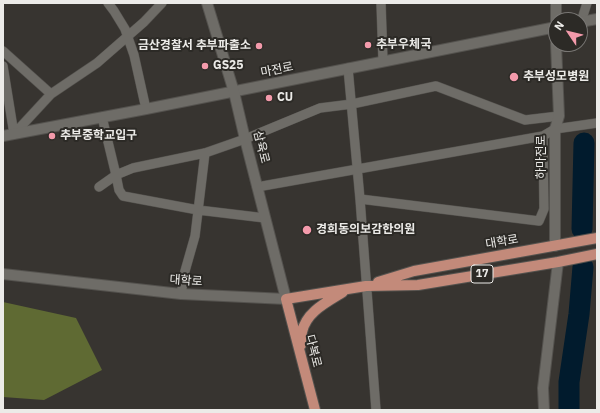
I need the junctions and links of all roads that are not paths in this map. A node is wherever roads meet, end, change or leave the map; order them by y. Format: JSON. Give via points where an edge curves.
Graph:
{"nodes":[{"id":1,"x":108,"y":3,"type":"edge"},
{"id":2,"x":162,"y":3,"type":"edge"},
{"id":3,"x":208,"y":3,"type":"edge"},
{"id":4,"x":381,"y":3,"type":"edge"},
{"id":5,"x":548,"y":29,"type":"edge"},
{"id":6,"x":127,"y":37,"type":"junction"},
{"id":7,"x":3,"y":51,"type":"edge"},
{"id":8,"x":556,"y":52,"type":"edge"},
{"id":9,"x":383,"y":61,"type":"junction"},
{"id":10,"x":3,"y":66,"type":"edge"},
{"id":11,"x":348,"y":68,"type":"junction"},
{"id":12,"x":234,"y":92,"type":"junction"},
{"id":13,"x":51,"y":94,"type":"junction"},
{"id":14,"x":352,"y":104,"type":"junction"},
{"id":15,"x":146,"y":109,"type":"junction"},
{"id":16,"x":559,"y":116,"type":"junction"},
{"id":17,"x":102,"y":117,"type":"junction"},
{"id":18,"x":597,"y":123,"type":"edge"},
{"id":19,"x":555,"y":129,"type":"junction"},
{"id":20,"x":14,"y":134,"type":"junction"},
{"id":21,"x":3,"y":136,"type":"edge"},
{"id":22,"x":543,"y":136,"type":"junction"},
{"id":23,"x":245,"y":140,"type":"junction"},
{"id":24,"x":205,"y":153,"type":"junction"},
{"id":25,"x":357,"y":169,"type":"junction"},
{"id":26,"x":116,"y":174,"type":"junction"},
{"id":27,"x":99,"y":186,"type":"dead end"},
{"id":28,"x":257,"y":187,"type":"junction"},
{"id":29,"x":360,"y":199,"type":"junction"},
{"id":30,"x":198,"y":210,"type":"junction"},
{"id":31,"x":265,"y":218,"type":"junction"},
{"id":32,"x":597,"y":238,"type":"edge"},
{"id":33,"x":555,"y":246,"type":"junction"},
{"id":34,"x":597,"y":254,"type":"edge"},
{"id":35,"x":558,"y":262,"type":"junction"},
{"id":36,"x":3,"y":274,"type":"edge"},
{"id":37,"x":366,"y":286,"type":"junction"},
{"id":38,"x":349,"y":289,"type":"junction"},
{"id":39,"x":181,"y":294,"type":"junction"},
{"id":40,"x":286,"y":299,"type":"junction"},
{"id":41,"x":300,"y":353,"type":"junction"},
{"id":42,"x":315,"y":410,"type":"edge"},
{"id":43,"x":376,"y":410,"type":"edge"},
{"id":44,"x":544,"y":410,"type":"edge"}],
"edges":[{"from":1,"to":6,"type":"street","via":[[125,29]]},
{"from":2,"to":6,"type":"street"},
{"from":3,"to":12,"type":"street","name":"삼육로"},
{"from":4,"to":9,"type":"street"},
{"from":5,"to":9,"type":"street","name":"마전로"},
{"from":6,"to":13,"type":"street","via":[[97,63]]},
{"from":6,"to":15,"type":"street","via":[[134,55]]},
{"from":7,"to":13,"type":"street"},
{"from":8,"to":16,"type":"street","name":"하마전로"},
{"from":9,"to":11,"type":"street","name":"마전로"},
{"from":10,"to":20,"type":"street"},
{"from":11,"to":12,"type":"street","name":"마전로"},
{"from":11,"to":14,"type":"street"},
{"from":12,"to":15,"type":"street","name":"마전로"},
{"from":12,"to":23,"type":"street","name":"삼육로"},
{"from":13,"to":20,"type":"street"},
{"from":14,"to":16,"type":"street","via":[[436,86],[526,120]]},
{"from":14,"to":23,"type":"street","via":[[320,108]]},
{"from":14,"to":25,"type":"street"},
{"from":15,"to":17,"type":"street","name":"마전로"},
{"from":16,"to":19,"type":"street","name":"하마전로"},
{"from":17,"to":20,"type":"street","name":"마전로"},
{"from":17,"to":26,"type":"street"},
{"from":18,"to":19,"type":"street"},
{"from":19,"to":22,"type":"street"},
{"from":19,"to":33,"type":"street","name":"하마전로"},
{"from":20,"to":21,"type":"street","name":"마전로"},
{"from":22,"to":25,"type":"street"},
{"from":22,"to":29,"type":"street","via":[[544,209],[539,221]]},
{"from":23,"to":24,"type":"street"},
{"from":23,"to":28,"type":"street","name":"삼육로"},
{"from":24,"to":26,"type":"street","via":[[132,168]]},
{"from":24,"to":30,"type":"street"},
{"from":25,"to":28,"type":"street"},
{"from":25,"to":29,"type":"street"},
{"from":26,"to":27,"type":"street"},
{"from":26,"to":30,"type":"street","via":[[123,196]]},
{"from":28,"to":31,"type":"street","name":"삼육로"},
{"from":29,"to":37,"type":"street"},
{"from":30,"to":31,"type":"street"},
{"from":30,"to":39,"type":"street","via":[[195,236]]},
{"from":31,"to":40,"type":"street","name":"삼육로"},
{"from":32,"to":33,"type":"main road","name":"대학로","number":"17"},
{"from":33,"to":37,"type":"main road","name":"대학로","number":"17","via":[[414,270]]},
{"from":34,"to":35,"type":"main road","name":"대학로","number":"17"},
{"from":35,"to":37,"type":"main road","name":"대학로","number":"17","via":[[418,285]]},
{"from":35,"to":44,"type":"street","via":[[543,388]]},
{"from":36,"to":39,"type":"street","name":"대학로"},
{"from":37,"to":38,"type":"main road","name":"대학로","number":"17"},
{"from":37,"to":43,"type":"street"},
{"from":38,"to":40,"type":"main road","name":"대학로","number":"17"},
{"from":38,"to":41,"type":"main road","number":"17","via":[[309,316],[302,331]]},
{"from":39,"to":40,"type":"street","name":"대학로"},
{"from":40,"to":41,"type":"main road","name":"다복로","number":"17"},
{"from":41,"to":42,"type":"main road","name":"다복로","number":"17"}]}
